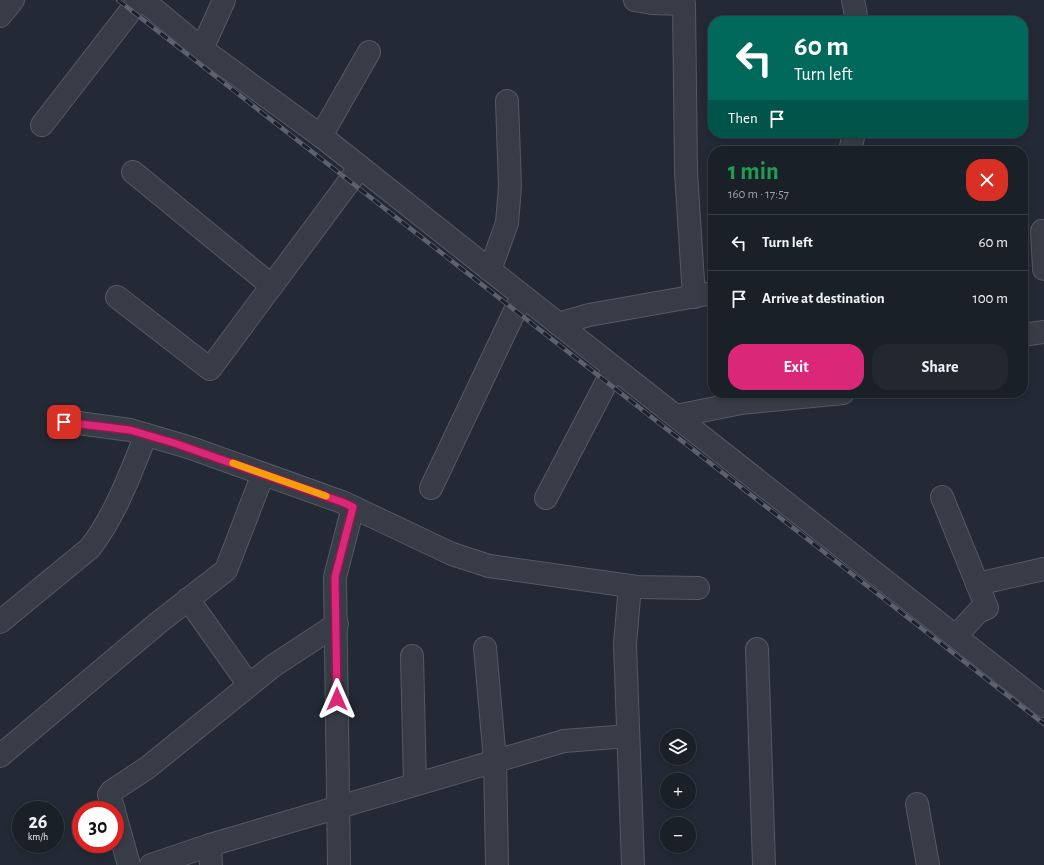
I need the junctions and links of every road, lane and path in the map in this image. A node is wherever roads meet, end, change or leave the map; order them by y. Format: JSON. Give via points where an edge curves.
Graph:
{"nodes":[{"id":1,"x":12,"y":0,"type":"edge"},
{"id":2,"x":139,"y":0,"type":"edge"},
{"id":3,"x":143,"y":0,"type":"edge"},
{"id":4,"x":224,"y":0,"type":"edge"},
{"id":5,"x":635,"y":0,"type":"edge"},
{"id":6,"x":853,"y":0,"type":"edge"},
{"id":7,"x":0,"y":16,"type":"edge"},
{"id":8,"x":856,"y":16,"type":"edge"},
{"id":9,"x":202,"y":49,"type":"junction"},
{"id":10,"x":369,"y":52,"type":"dead end"},
{"id":11,"x":507,"y":101,"type":"dead end"},
{"id":12,"x":42,"y":125,"type":"dead end"},
{"id":13,"x":322,"y":136,"type":"junction"},
{"id":14,"x":360,"y":167,"type":"junction"},
{"id":15,"x":133,"y":172,"type":"dead end"},
{"id":16,"x":1042,"y":231,"type":"dead end"},
{"id":17,"x":1044,"y":269,"type":"edge"},
{"id":18,"x":490,"y":270,"type":"junction"},
{"id":19,"x":272,"y":286,"type":"junction"},
{"id":20,"x":703,"y":295,"type":"edge"},
{"id":21,"x":522,"y":296,"type":"junction"},
{"id":22,"x":117,"y":297,"type":"dead end"},
{"id":23,"x":558,"y":324,"type":"junction"},
{"id":24,"x":1044,"y":332,"type":"edge"},
{"id":25,"x":1028,"y":334,"type":"edge"},
{"id":26,"x":614,"y":368,"type":"junction"},
{"id":27,"x":792,"y":398,"type":"edge"},
{"id":28,"x":676,"y":416,"type":"junction"},
{"id":29,"x":64,"y":422,"type":"dead end"},
{"id":30,"x":146,"y":435,"type":"junction"},
{"id":31,"x":263,"y":474,"type":"junction"},
{"id":32,"x":431,"y":488,"type":"dead end"},
{"id":33,"x":942,"y":497,"type":"dead end"},
{"id":34,"x":546,"y":498,"type":"dead end"},
{"id":35,"x":353,"y":507,"type":"junction"},
{"id":36,"x":1044,"y":569,"type":"edge"},
{"id":37,"x":977,"y":584,"type":"junction"},
{"id":38,"x":630,"y":586,"type":"junction"},
{"id":39,"x":698,"y":588,"type":"dead end"},
{"id":40,"x":188,"y":599,"type":"junction"},
{"id":41,"x":0,"y":622,"type":"edge"},
{"id":42,"x":337,"y":624,"type":"junction"},
{"id":43,"x":956,"y":636,"type":"junction"},
{"id":44,"x":486,"y":648,"type":"dead end"},
{"id":45,"x":757,"y":649,"type":"dead end"},
{"id":46,"x":412,"y":656,"type":"dead end"},
{"id":47,"x":249,"y":685,"type":"junction"},
{"id":48,"x":1044,"y":706,"type":"edge"},
{"id":49,"x":628,"y":736,"type":"junction"},
{"id":50,"x":0,"y":756,"type":"edge"},
{"id":51,"x":495,"y":760,"type":"junction"},
{"id":52,"x":415,"y":784,"type":"junction"},
{"id":53,"x":111,"y":801,"type":"edge"},
{"id":54,"x":917,"y":804,"type":"dead end"},
{"id":55,"x":337,"y":809,"type":"junction"},
{"id":56,"x":124,"y":847,"type":"edge"},
{"id":57,"x":211,"y":855,"type":"edge"},
{"id":58,"x":129,"y":865,"type":"edge"},
{"id":59,"x":151,"y":865,"type":"edge"},
{"id":60,"x":339,"y":865,"type":"edge"},
{"id":61,"x":497,"y":865,"type":"edge"},
{"id":62,"x":633,"y":865,"type":"edge"},
{"id":63,"x":764,"y":865,"type":"edge"},
{"id":64,"x":928,"y":865,"type":"edge"}],
"edges":[{"from":1,"to":7,"type":"street"},
{"from":2,"to":12,"type":"street"},
{"from":3,"to":9,"type":"street"},
{"from":4,"to":9,"type":"street"},
{"from":5,"to":20,"type":"street","via":[[684,4],[686,172]]},
{"from":6,"to":8,"type":"street"},
{"from":9,"to":13,"type":"street"},
{"from":10,"to":13,"type":"street"},
{"from":11,"to":18,"type":"street","via":[[510,186],[507,223]]},
{"from":13,"to":14,"type":"street"},
{"from":14,"to":18,"type":"street"},
{"from":14,"to":19,"type":"street"},
{"from":15,"to":19,"type":"street"},
{"from":16,"to":17,"type":"street"},
{"from":18,"to":21,"type":"street"},
{"from":19,"to":22,"type":"street","via":[[210,369]]},
{"from":20,"to":23,"type":"street"},
{"from":21,"to":23,"type":"street"},
{"from":21,"to":32,"type":"street"},
{"from":23,"to":26,"type":"street"},
{"from":24,"to":25,"type":"street"},
{"from":26,"to":28,"type":"street"},
{"from":26,"to":34,"type":"street"},
{"from":27,"to":28,"type":"street","via":[[741,403]]},
{"from":28,"to":43,"type":"street"},
{"from":29,"to":30,"type":"street","via":[[130,430]]},
{"from":30,"to":31,"type":"street"},
{"from":30,"to":41,"type":"street","via":[[118,503],[102,533],[90,548]]},
{"from":31,"to":35,"type":"street"},
{"from":31,"to":40,"type":"street","via":[[226,570]]},
{"from":33,"to":37,"type":"street"},
{"from":35,"to":38,"type":"street","via":[[452,554],[489,566]]},
{"from":35,"to":42,"type":"street","via":[[335,577]]},
{"from":36,"to":37,"type":"street"},
{"from":37,"to":43,"type":"street","via":[[987,608],[978,612]]},
{"from":38,"to":39,"type":"street"},
{"from":38,"to":49,"type":"street","via":[[625,644]]},
{"from":40,"to":47,"type":"street"},
{"from":40,"to":50,"type":"street"},
{"from":42,"to":47,"type":"street"},
{"from":42,"to":55,"type":"street"},
{"from":43,"to":48,"type":"street"},
{"from":44,"to":51,"type":"street"},
{"from":45,"to":63,"type":"street"},
{"from":46,"to":52,"type":"street"},
{"from":47,"to":53,"type":"street","via":[[147,768],[112,791],[109,795]]},
{"from":49,"to":51,"type":"street","via":[[564,741]]},
{"from":49,"to":62,"type":"street"},
{"from":51,"to":52,"type":"street"},
{"from":51,"to":61,"type":"street"},
{"from":52,"to":55,"type":"street"},
{"from":54,"to":64,"type":"street"},
{"from":55,"to":57,"type":"street"},
{"from":55,"to":60,"type":"street"},
{"from":56,"to":58,"type":"street"},
{"from":57,"to":59,"type":"street"}]}
